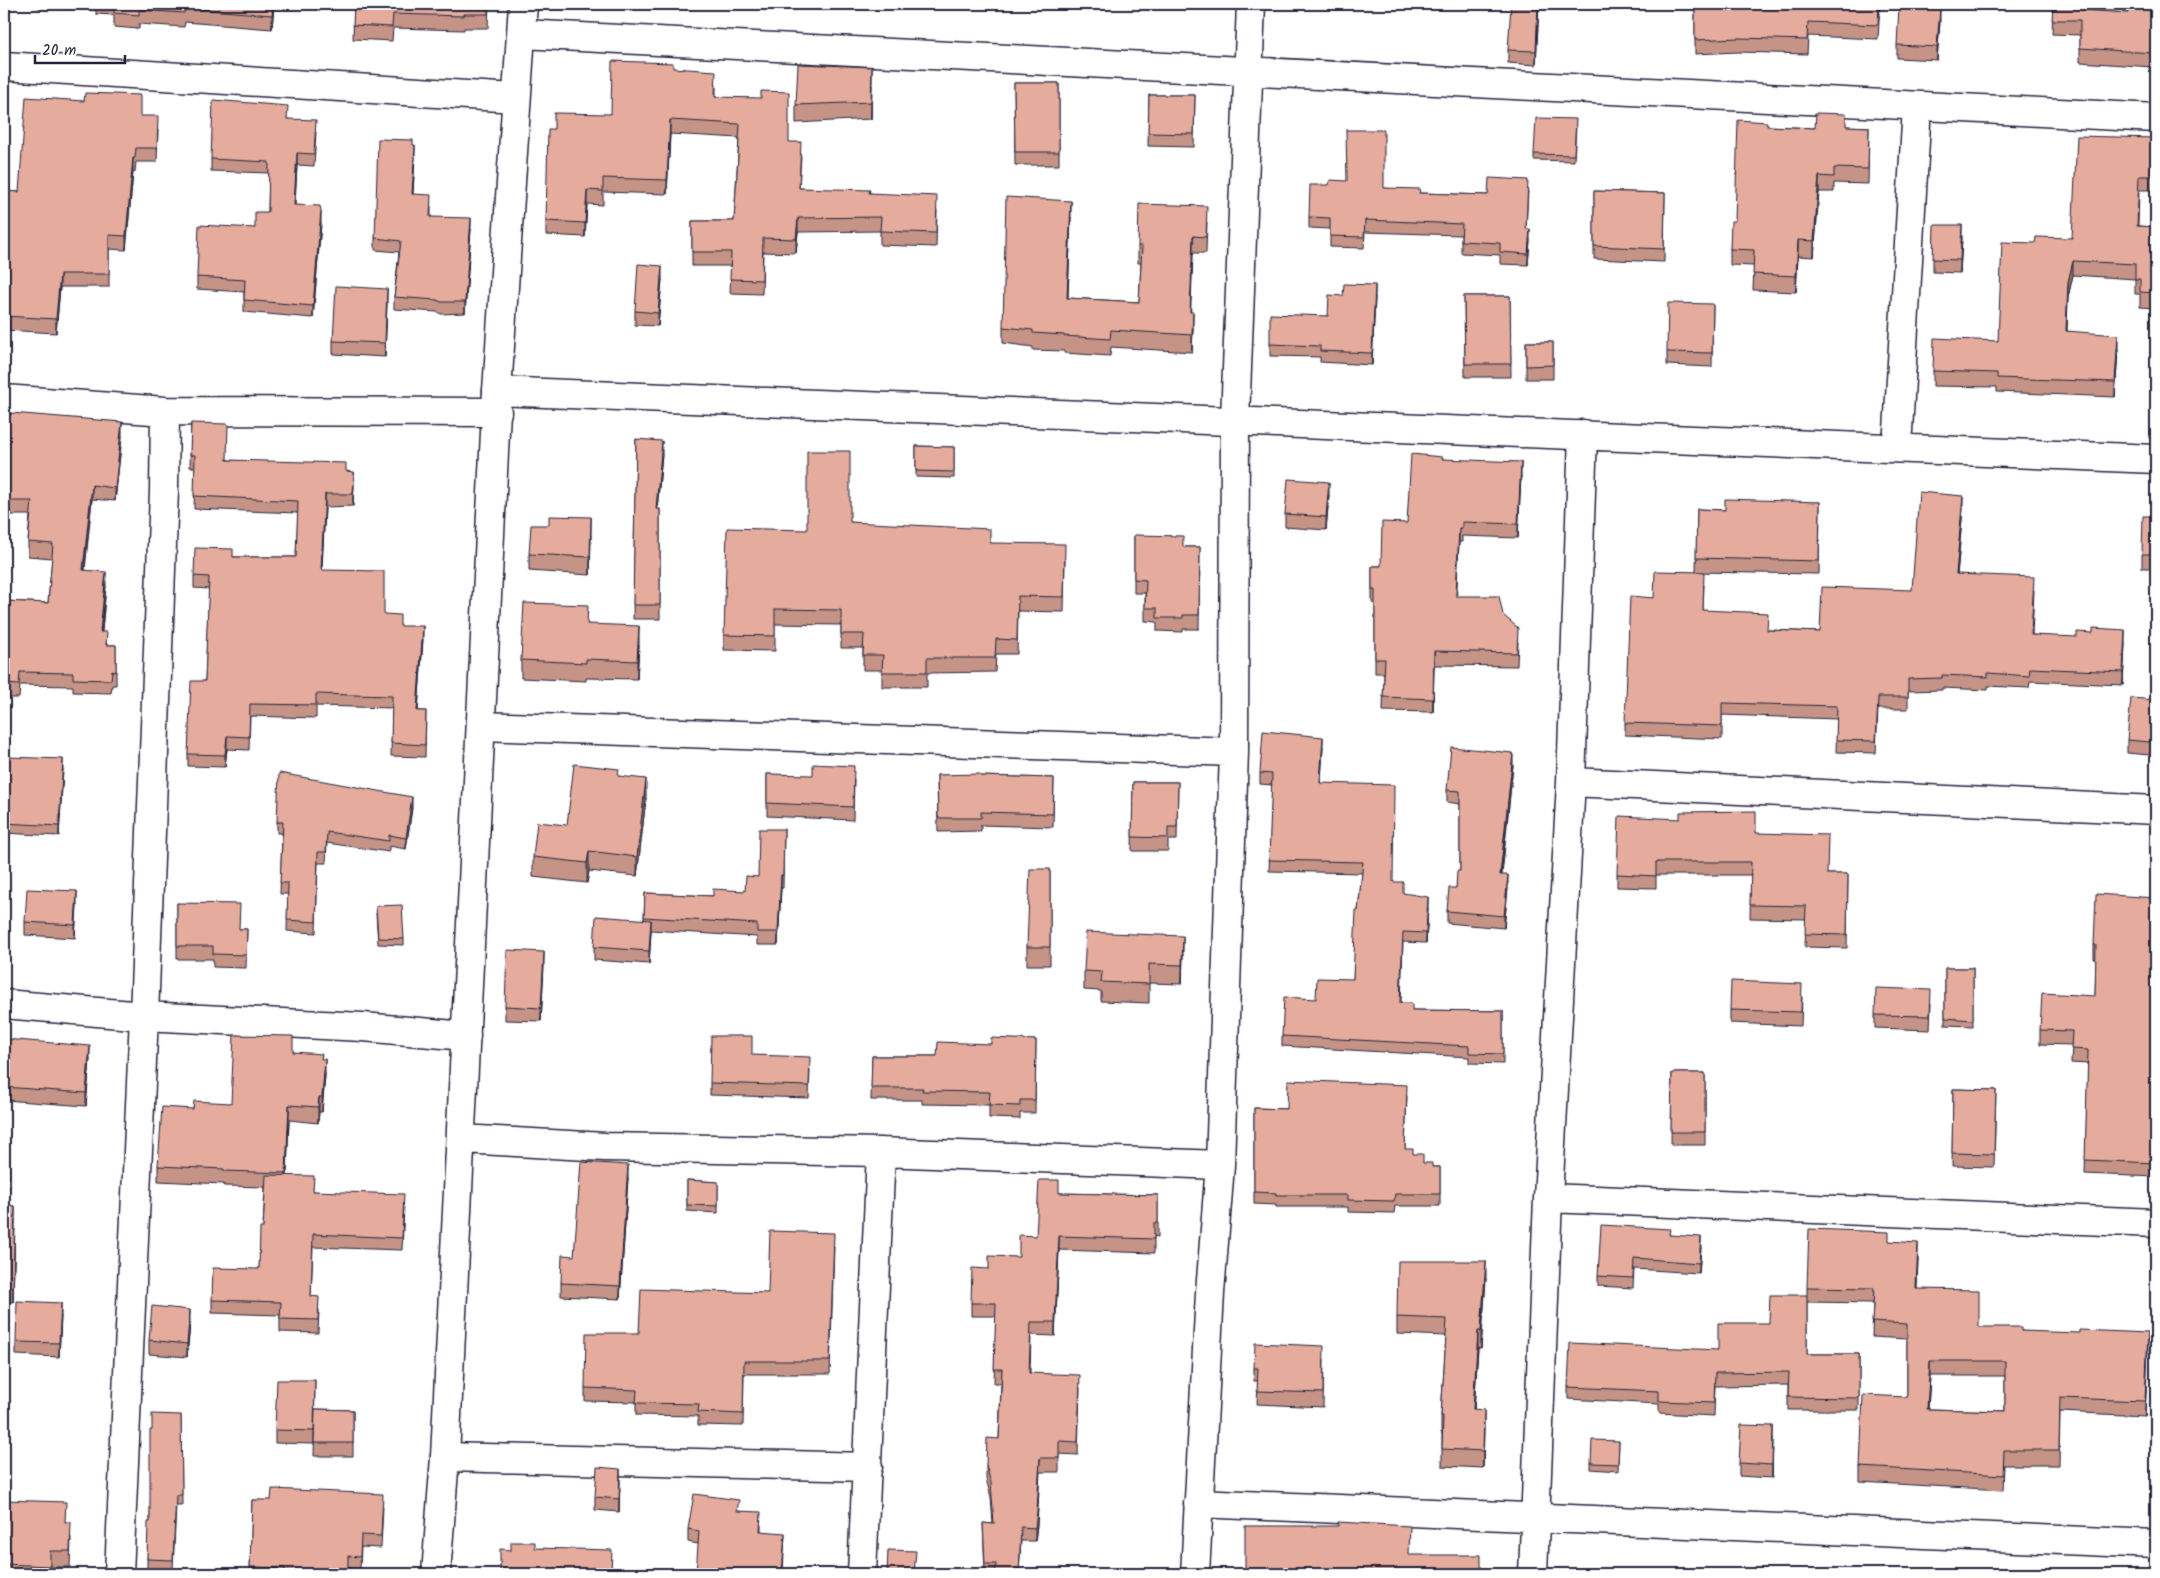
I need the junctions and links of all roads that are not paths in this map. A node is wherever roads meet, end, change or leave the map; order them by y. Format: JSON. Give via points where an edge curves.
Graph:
{"nodes":[{"id":1,"x":523,"y":4,"type":"edge"},
{"id":2,"x":1252,"y":4,"type":"edge"},
{"id":3,"x":522,"y":34,"type":"junction"},
{"id":4,"x":4,"y":66,"type":"edge"},
{"id":5,"x":1247,"y":71,"type":"junction"},
{"id":6,"x":516,"y":98,"type":"junction"},
{"id":7,"x":1917,"y":106,"type":"junction"},
{"id":8,"x":2156,"y":118,"type":"edge"},
{"id":9,"x":4,"y":399,"type":"edge"},
{"id":10,"x":498,"y":402,"type":"junction"},
{"id":11,"x":165,"y":410,"type":"junction"},
{"id":12,"x":1235,"y":420,"type":"junction"},
{"id":13,"x":1583,"y":434,"type":"junction"},
{"id":14,"x":1897,"y":448,"type":"junction"},
{"id":15,"x":2156,"y":459,"type":"edge"},
{"id":16,"x":481,"y":726,"type":"junction"},
{"id":17,"x":1234,"y":752,"type":"junction"},
{"id":18,"x":1571,"y":782,"type":"junction"},
{"id":19,"x":2156,"y":810,"type":"edge"},
{"id":20,"x":4,"y":1004,"type":"edge"},
{"id":21,"x":144,"y":1016,"type":"junction"},
{"id":22,"x":466,"y":1036,"type":"junction"},
{"id":23,"x":461,"y":1139,"type":"junction"},
{"id":24,"x":881,"y":1152,"type":"junction"},
{"id":25,"x":1220,"y":1165,"type":"junction"},
{"id":26,"x":1548,"y":1198,"type":"junction"},
{"id":27,"x":2156,"y":1223,"type":"edge"},
{"id":28,"x":445,"y":1457,"type":"junction"},
{"id":29,"x":868,"y":1467,"type":"junction"},
{"id":30,"x":1198,"y":1503,"type":"junction"},
{"id":31,"x":1536,"y":1517,"type":"junction"},
{"id":32,"x":2156,"y":1544,"type":"edge"},
{"id":33,"x":119,"y":1574,"type":"edge"},
{"id":34,"x":436,"y":1574,"type":"edge"},
{"id":35,"x":862,"y":1574,"type":"edge"},
{"id":36,"x":1195,"y":1574,"type":"edge"},
{"id":37,"x":1532,"y":1574,"type":"edge"}],
"edges":[{"from":1,"to":3,"type":"street"},
{"from":2,"to":5,"type":"street"},
{"from":3,"to":5,"type":"street"},
{"from":3,"to":6,"type":"street"},
{"from":4,"to":6,"type":"street"},
{"from":5,"to":7,"type":"street"},
{"from":5,"to":12,"type":"street"},
{"from":6,"to":10,"type":"street"},
{"from":7,"to":8,"type":"street"},
{"from":7,"to":14,"type":"street"},
{"from":9,"to":11,"type":"street"},
{"from":10,"to":11,"type":"street"},
{"from":10,"to":12,"type":"street"},
{"from":10,"to":16,"type":"street"},
{"from":11,"to":21,"type":"street"},
{"from":12,"to":13,"type":"street"},
{"from":12,"to":17,"type":"street"},
{"from":13,"to":14,"type":"street"},
{"from":13,"to":18,"type":"street"},
{"from":14,"to":15,"type":"street"},
{"from":16,"to":17,"type":"street"},
{"from":16,"to":22,"type":"street"},
{"from":17,"to":25,"type":"street"},
{"from":18,"to":19,"type":"street"},
{"from":18,"to":26,"type":"street"},
{"from":20,"to":21,"type":"street"},
{"from":21,"to":22,"type":"street","via":[[363,1027]]},
{"from":21,"to":33,"type":"street"},
{"from":22,"to":23,"type":"street"},
{"from":23,"to":24,"type":"street","via":[[605,1148]]},
{"from":23,"to":28,"type":"street"},
{"from":24,"to":25,"type":"street"},
{"from":24,"to":29,"type":"street"},
{"from":25,"to":30,"type":"street"},
{"from":26,"to":27,"type":"street"},
{"from":26,"to":31,"type":"street"},
{"from":28,"to":29,"type":"street"},
{"from":28,"to":34,"type":"street"},
{"from":29,"to":35,"type":"street"},
{"from":30,"to":31,"type":"street"},
{"from":30,"to":36,"type":"street"},
{"from":31,"to":32,"type":"street"},
{"from":31,"to":37,"type":"street"}]}
